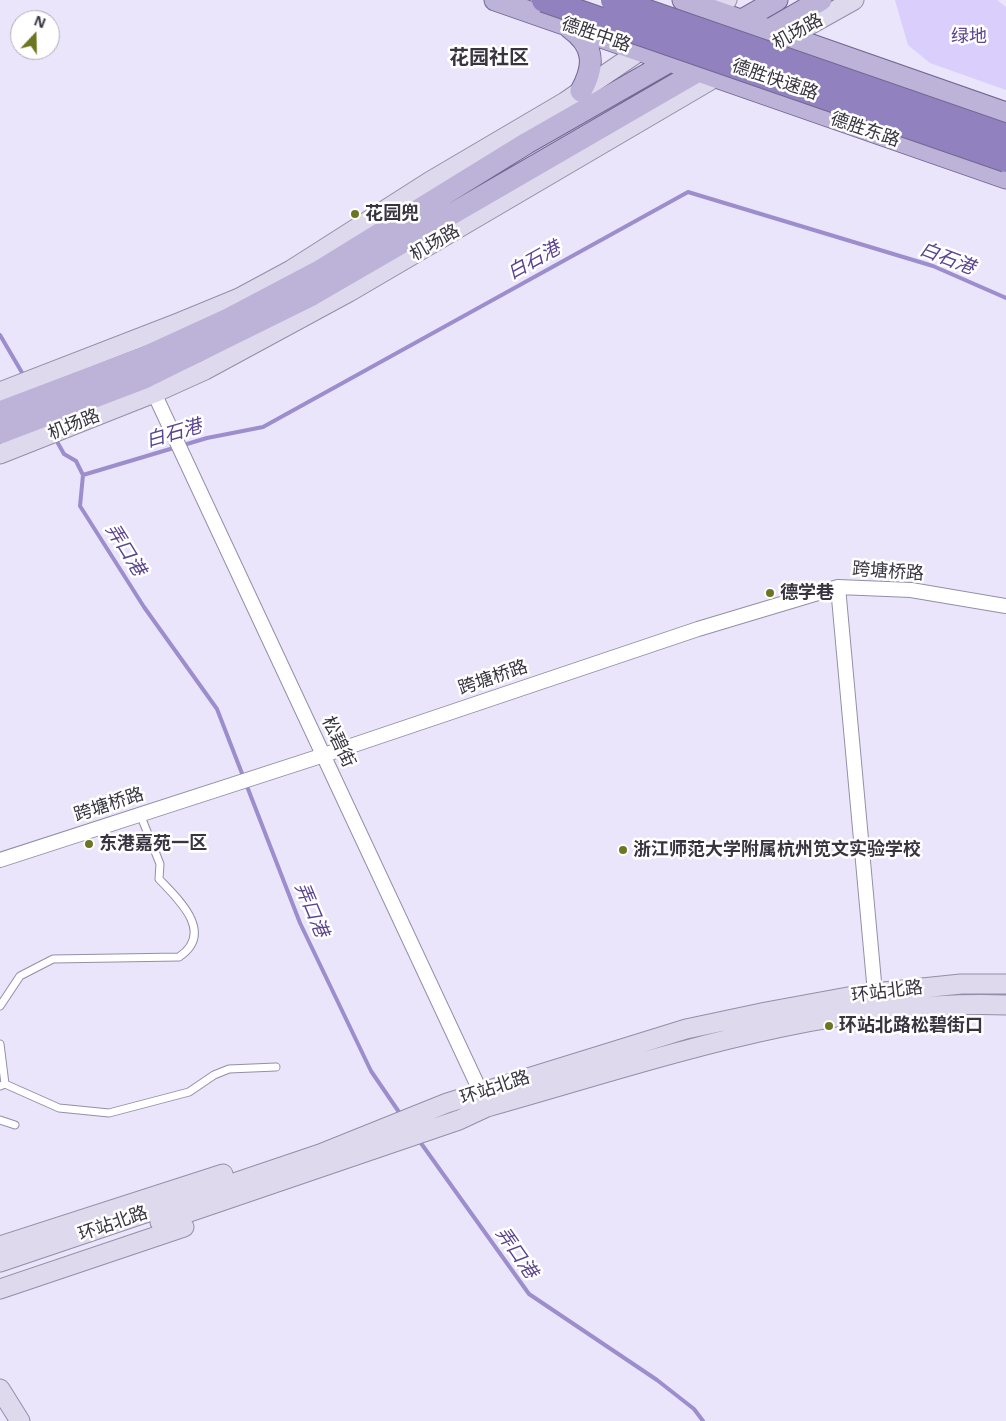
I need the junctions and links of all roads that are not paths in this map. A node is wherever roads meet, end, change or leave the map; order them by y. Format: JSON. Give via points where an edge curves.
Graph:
{"nodes":[{"id":1,"x":495,"y":0,"type":"edge"},
{"id":2,"x":544,"y":0,"type":"edge"},
{"id":3,"x":613,"y":0,"type":"edge"},
{"id":4,"x":683,"y":0,"type":"edge"},
{"id":5,"x":777,"y":0,"type":"edge"},
{"id":6,"x":821,"y":0,"type":"edge"},
{"id":7,"x":854,"y":0,"type":"edge"},
{"id":8,"x":719,"y":5,"type":"edge"},
{"id":9,"x":744,"y":21,"type":"junction"},
{"id":10,"x":566,"y":25,"type":"junction"},
{"id":11,"x":780,"y":33,"type":"junction"},
{"id":12,"x":639,"y":50,"type":"junction"},
{"id":13,"x":668,"y":61,"type":"junction"},
{"id":14,"x":705,"y":74,"type":"junction"},
{"id":15,"x":581,"y":91,"type":"junction"},
{"id":16,"x":1006,"y":113,"type":"edge"},
{"id":17,"x":1006,"y":136,"type":"edge"},
{"id":18,"x":495,"y":143,"type":"junction"},
{"id":19,"x":527,"y":143,"type":"junction"},
{"id":20,"x":1006,"y":160,"type":"edge"},
{"id":21,"x":1006,"y":178,"type":"edge"},
{"id":22,"x":448,"y":226,"type":"junction"},
{"id":23,"x":114,"y":359,"type":"junction"},
{"id":24,"x":154,"y":393,"type":"junction"},
{"id":25,"x":72,"y":396,"type":"junction"},
{"id":26,"x":13,"y":411,"type":"edge"},
{"id":27,"x":0,"y":433,"type":"edge"},
{"id":28,"x":0,"y":454,"type":"edge"},
{"id":29,"x":838,"y":587,"type":"junction"},
{"id":30,"x":1006,"y":606,"type":"edge"},
{"id":31,"x":324,"y":755,"type":"junction"},
{"id":32,"x":140,"y":814,"type":"junction"},
{"id":33,"x":0,"y":860,"type":"edge"},
{"id":34,"x":1006,"y":984,"type":"edge"},
{"id":35,"x":876,"y":993,"type":"junction"},
{"id":36,"x":1006,"y":1005,"type":"edge"},
{"id":37,"x":0,"y":1006,"type":"edge"},
{"id":38,"x":0,"y":1044,"type":"edge"},
{"id":39,"x":276,"y":1067,"type":"dead end"},
{"id":40,"x":3,"y":1085,"type":"edge"},
{"id":41,"x":484,"y":1100,"type":"junction"},
{"id":42,"x":0,"y":1120,"type":"edge"},
{"id":43,"x":16,"y":1125,"type":"dead end"},
{"id":44,"x":383,"y":1128,"type":"junction"},
{"id":45,"x":396,"y":1142,"type":"junction"},
{"id":46,"x":0,"y":1246,"type":"edge"},
{"id":47,"x":0,"y":1262,"type":"edge"},
{"id":48,"x":0,"y":1275,"type":"edge"},
{"id":49,"x":0,"y":1289,"type":"edge"},
{"id":50,"x":0,"y":1389,"type":"edge"},
{"id":51,"x":20,"y":1421,"type":"edge"}],
"edges":[{"from":1,"to":10,"type":"main road","name":"德胜中路"},
{"from":2,"to":20,"type":"highway","name":"德胜快速路","bridge":true},
{"from":3,"to":17,"type":"highway","name":"德胜快速路","bridge":true},
{"from":4,"to":8,"type":"main road"},
{"from":5,"to":9,"type":"main road","name":"机场路"},
{"from":6,"to":11,"type":"main road","name":"机场路"},
{"from":7,"to":11,"type":"main road","name":"机场路"},
{"from":8,"to":9,"type":"main road"},
{"from":8,"to":12,"type":"main road","name":"机场路"},
{"from":9,"to":11,"type":"main road"},
{"from":9,"to":13,"type":"main road","name":"机场路"},
{"from":10,"to":12,"type":"main road","name":"德胜中路"},
{"from":10,"to":15,"type":"main road","via":[[582,36],[588,48],[589,76]]},
{"from":11,"to":14,"type":"main road","name":"机场路"},
{"from":11,"to":16,"type":"main road"},
{"from":12,"to":13,"type":"main road","name":"德胜中路"},
{"from":12,"to":15,"type":"main road","name":"机场路"},
{"from":13,"to":14,"type":"main road","name":"德胜中路"},
{"from":13,"to":19,"type":"main road","name":"机场路"},
{"from":14,"to":21,"type":"main road","name":"德胜东路"},
{"from":14,"to":22,"type":"main road","name":"机场路"},
{"from":15,"to":18,"type":"main road","name":"机场路"},
{"from":18,"to":19,"type":"main road"},
{"from":18,"to":23,"type":"main road","name":"机场路","via":[[291,270]]},
{"from":19,"to":23,"type":"main road","name":"机场路","via":[[321,270],[228,319],[145,357]]},
{"from":22,"to":24,"type":"main road","name":"机场路","via":[[349,292],[205,370]]},
{"from":22,"to":25,"type":"main road","name":"机场路","via":[[142,379]]},
{"from":23,"to":25,"type":"main road","name":"机场路"},
{"from":24,"to":25,"type":"main road","name":"机场路"},
{"from":24,"to":31,"type":"street","name":"松碧街"},
{"from":25,"to":26,"type":"main road","name":"机场路"},
{"from":25,"to":26,"type":"main road","name":"机场路"},
{"from":26,"to":27,"type":"main road","name":"机场路"},
{"from":26,"to":28,"type":"main road","name":"机场路"},
{"from":29,"to":30,"type":"street","name":"跨塘桥路","via":[[911,590]]},
{"from":29,"to":31,"type":"street","name":"跨塘桥路","via":[[698,629]]},
{"from":29,"to":35,"type":"street"},
{"from":31,"to":32,"type":"street","name":"跨塘桥路"},
{"from":31,"to":41,"type":"street","name":"松碧街"},
{"from":32,"to":33,"type":"street","name":"跨塘桥路"},
{"from":32,"to":37,"type":"lane","via":[[160,864],[159,878],[193,923],[194,941],[190,950],[179,957],[53,959],[20,976]]},
{"from":34,"to":35,"type":"main road","name":"环站北路","via":[[961,984]]},
{"from":35,"to":41,"type":"main road","name":"环站北路","via":[[686,1029]]},
{"from":36,"to":41,"type":"main road","name":"环站北路","via":[[912,1007],[829,1016],[735,1036]]},
{"from":38,"to":40,"type":"lane"},
{"from":39,"to":40,"type":"lane","via":[[229,1069],[189,1092],[109,1113],[59,1108]]},
{"from":41,"to":44,"type":"main road","name":"环站北路","via":[[447,1104]]},
{"from":41,"to":45,"type":"main road","name":"环站北路","via":[[459,1120]]},
{"from":42,"to":43,"type":"lane"},
{"from":44,"to":46,"type":"main road","via":[[341,1134]]},
{"from":44,"to":47,"type":"main road","name":"环站北路","via":[[320,1154]]},
{"from":45,"to":48,"type":"main road","name":"环站北路"},
{"from":45,"to":49,"type":"main road","via":[[370,1163]]},
{"from":50,"to":51,"type":"main road"}]}
